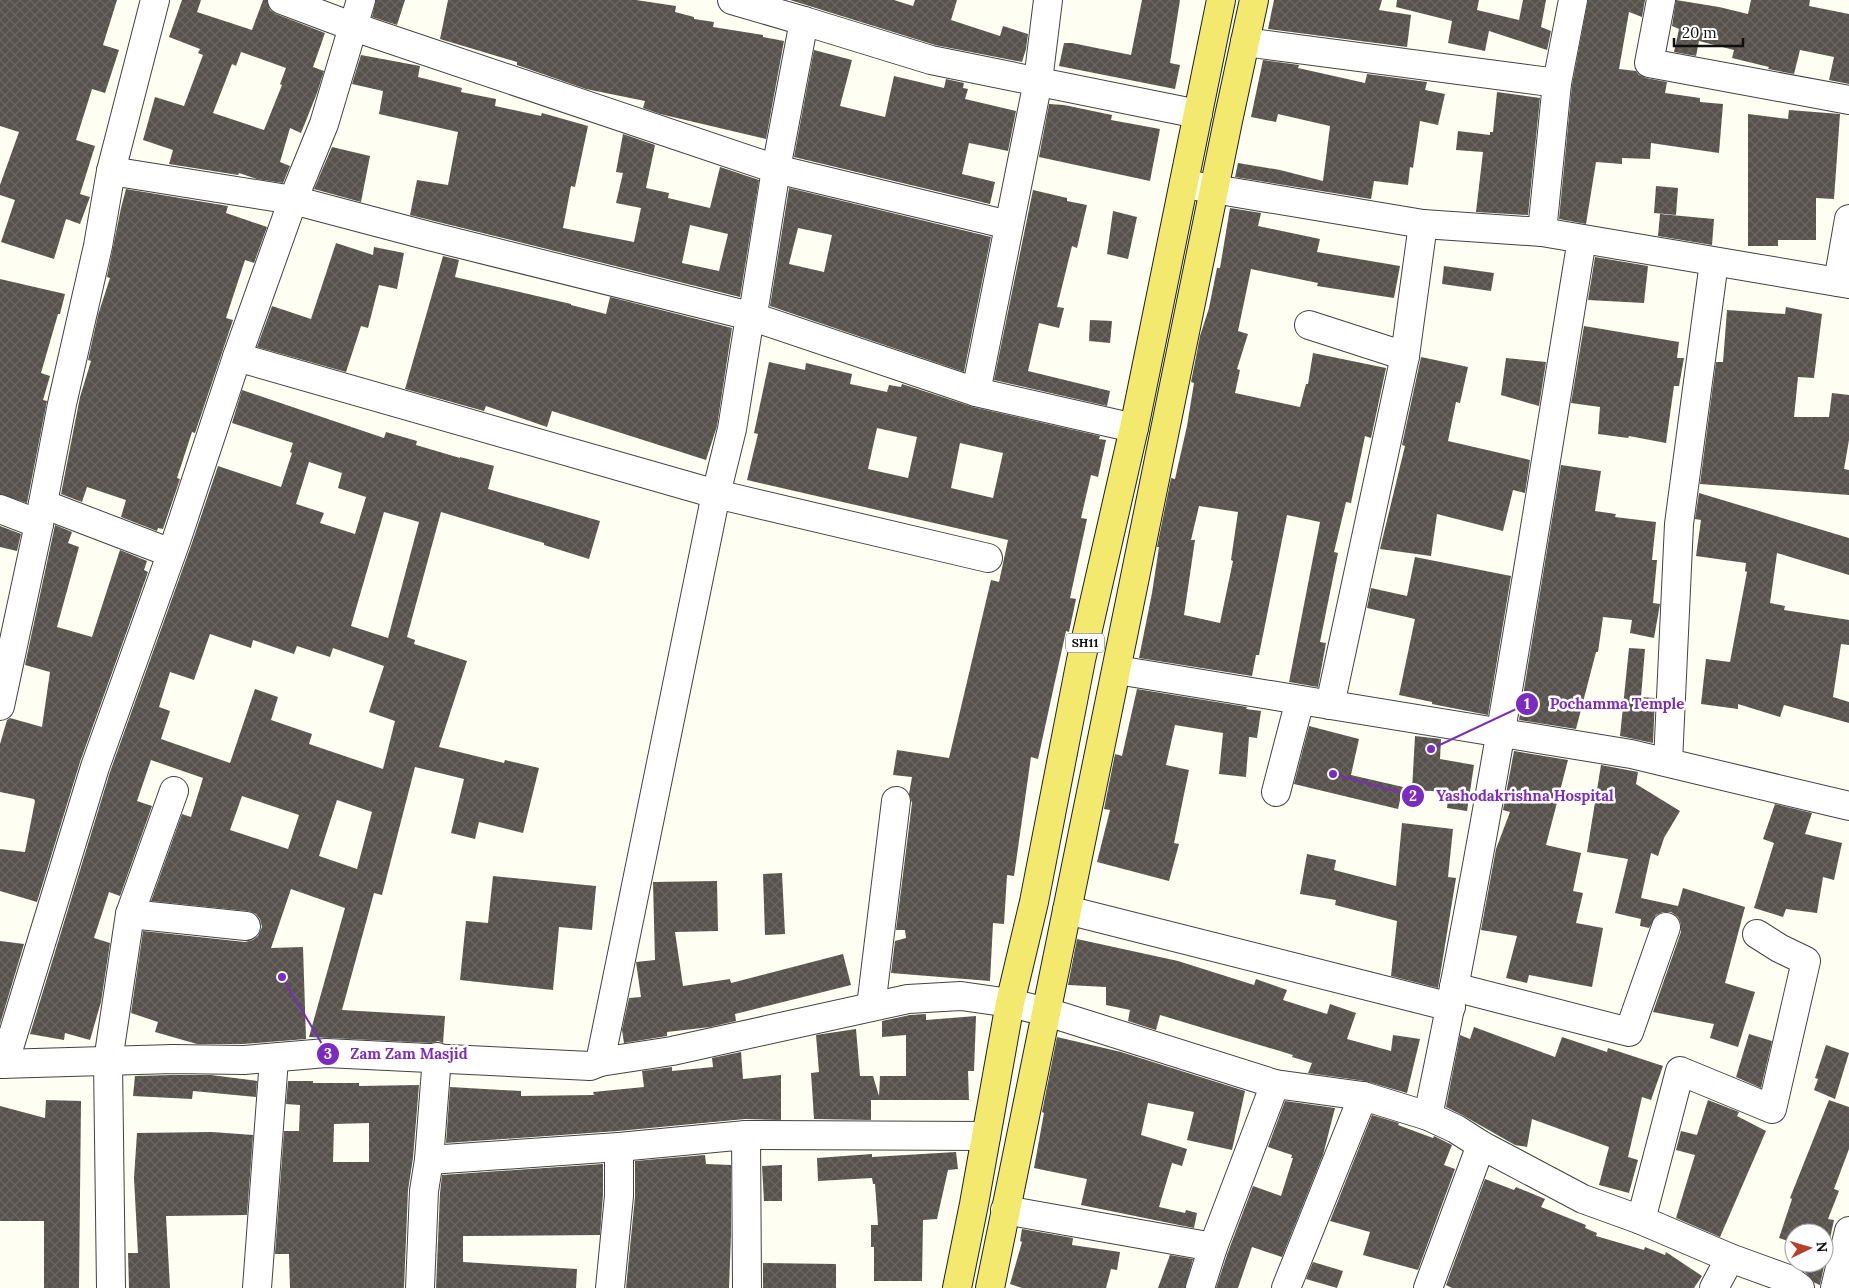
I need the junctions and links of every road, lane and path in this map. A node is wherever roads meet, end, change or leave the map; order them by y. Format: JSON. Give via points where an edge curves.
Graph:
{"nodes":[{"id":1,"x":156,"y":0,"type":"edge"},
{"id":2,"x":282,"y":0,"type":"edge"},
{"id":3,"x":361,"y":0,"type":"edge"},
{"id":4,"x":732,"y":0,"type":"edge"},
{"id":5,"x":1048,"y":0,"type":"edge"},
{"id":6,"x":1221,"y":0,"type":"edge"},
{"id":7,"x":1254,"y":0,"type":"edge"},
{"id":8,"x":1573,"y":0,"type":"edge"},
{"id":9,"x":1661,"y":0,"type":"edge"},
{"id":10,"x":804,"y":21,"type":"junction"},
{"id":11,"x":354,"y":27,"type":"junction"},
{"id":12,"x":1245,"y":42,"type":"junction"},
{"id":13,"x":1038,"y":81,"type":"junction"},
{"id":14,"x":1557,"y":83,"type":"junction"},
{"id":15,"x":1849,"y":100,"type":"edge"},
{"id":16,"x":1198,"y":114,"type":"junction"},
{"id":17,"x":776,"y":169,"type":"junction"},
{"id":18,"x":111,"y":171,"type":"junction"},
{"id":19,"x":1184,"y":184,"type":"junction"},
{"id":20,"x":1214,"y":190,"type":"junction"},
{"id":21,"x":293,"y":200,"type":"junction"},
{"id":22,"x":1849,"y":219,"type":"edge"},
{"id":23,"x":1423,"y":224,"type":"junction"},
{"id":24,"x":1009,"y":225,"type":"junction"},
{"id":25,"x":1542,"y":232,"type":"junction"},
{"id":26,"x":1582,"y":239,"type":"junction"},
{"id":27,"x":1714,"y":262,"type":"junction"},
{"id":28,"x":1843,"y":283,"type":"edge"},
{"id":29,"x":750,"y":316,"type":"junction"},
{"id":30,"x":1309,"y":325,"type":"dead end"},
{"id":31,"x":1405,"y":356,"type":"junction"},
{"id":32,"x":237,"y":357,"type":"junction"},
{"id":33,"x":976,"y":392,"type":"junction"},
{"id":34,"x":1134,"y":428,"type":"junction"},
{"id":35,"x":716,"y":494,"type":"junction"},
{"id":36,"x":0,"y":509,"type":"edge"},
{"id":37,"x":41,"y":514,"type":"junction"},
{"id":38,"x":171,"y":553,"type":"junction"},
{"id":39,"x":988,"y":558,"type":"dead end"},
{"id":40,"x":1117,"y":670,"type":"junction"},
{"id":41,"x":1300,"y":700,"type":"junction"},
{"id":42,"x":1330,"y":705,"type":"junction"},
{"id":43,"x":0,"y":706,"type":"edge"},
{"id":44,"x":1502,"y":733,"type":"junction"},
{"id":45,"x":1668,"y":762,"type":"junction"},
{"id":46,"x":174,"y":791,"type":"dead end"},
{"id":47,"x":1276,"y":792,"type":"dead end"},
{"id":48,"x":896,"y":801,"type":"dead end"},
{"id":49,"x":1849,"y":806,"type":"edge"},
{"id":50,"x":1067,"y":910,"type":"junction"},
{"id":51,"x":130,"y":914,"type":"junction"},
{"id":52,"x":246,"y":926,"type":"dead end"},
{"id":53,"x":1666,"y":927,"type":"dead end"},
{"id":54,"x":1757,"y":934,"type":"dead end"},
{"id":55,"x":1453,"y":997,"type":"junction"},
{"id":56,"x":1010,"y":1003,"type":"junction"},
{"id":57,"x":871,"y":1007,"type":"junction"},
{"id":58,"x":1047,"y":1012,"type":"junction"},
{"id":59,"x":436,"y":1057,"type":"junction"},
{"id":60,"x":274,"y":1059,"type":"junction"},
{"id":61,"x":108,"y":1061,"type":"junction"},
{"id":62,"x":600,"y":1062,"type":"junction"},
{"id":63,"x":2,"y":1064,"type":"edge"},
{"id":64,"x":1275,"y":1084,"type":"junction"},
{"id":65,"x":1362,"y":1096,"type":"junction"},
{"id":66,"x":1428,"y":1116,"type":"junction"},
{"id":67,"x":746,"y":1135,"type":"junction"},
{"id":68,"x":986,"y":1136,"type":"junction"},
{"id":69,"x":1481,"y":1145,"type":"junction"},
{"id":70,"x":619,"y":1147,"type":"junction"},
{"id":71,"x":429,"y":1160,"type":"junction"},
{"id":72,"x":1005,"y":1210,"type":"junction"},
{"id":73,"x":1641,"y":1220,"type":"junction"},
{"id":74,"x":1849,"y":1231,"type":"edge"},
{"id":75,"x":1214,"y":1247,"type":"junction"},
{"id":76,"x":1730,"y":1258,"type":"junction"},
{"id":77,"x":1791,"y":1285,"type":"edge"},
{"id":78,"x":112,"y":1288,"type":"edge"},
{"id":79,"x":257,"y":1288,"type":"edge"},
{"id":80,"x":420,"y":1288,"type":"edge"},
{"id":81,"x":610,"y":1288,"type":"edge"},
{"id":82,"x":747,"y":1288,"type":"edge"},
{"id":83,"x":957,"y":1288,"type":"edge"},
{"id":84,"x":990,"y":1288,"type":"edge"},
{"id":85,"x":1200,"y":1288,"type":"edge"},
{"id":86,"x":1286,"y":1288,"type":"edge"},
{"id":87,"x":1428,"y":1288,"type":"edge"},
{"id":88,"x":1714,"y":1288,"type":"edge"},
{"id":89,"x":1835,"y":1288,"type":"edge"}],
"edges":[{"from":1,"to":18,"type":"street"},
{"from":2,"to":11,"type":"street"},
{"from":3,"to":11,"type":"street"},
{"from":4,"to":10,"type":"street"},
{"from":5,"to":13,"type":"street"},
{"from":6,"to":16,"type":"main road","number":"SH11"},
{"from":7,"to":12,"type":"main road","number":"SH11"},
{"from":8,"to":14,"type":"street"},
{"from":9,"to":15,"type":"street","via":[[1648,63]]},
{"from":10,"to":13,"type":"street","via":[[931,60]]},
{"from":10,"to":17,"type":"street"},
{"from":11,"to":17,"type":"street"},
{"from":11,"to":21,"type":"street","via":[[324,124]]},
{"from":12,"to":14,"type":"street"},
{"from":12,"to":20,"type":"main road","number":"SH11"},
{"from":13,"to":16,"type":"street"},
{"from":13,"to":24,"type":"street"},
{"from":14,"to":25,"type":"street"},
{"from":16,"to":19,"type":"main road","number":"SH11"},
{"from":17,"to":24,"type":"street"},
{"from":17,"to":29,"type":"street","via":[[764,252]]},
{"from":18,"to":21,"type":"street"},
{"from":18,"to":37,"type":"street"},
{"from":19,"to":20,"type":"street"},
{"from":19,"to":34,"type":"main road","number":"SH11"},
{"from":20,"to":23,"type":"street"},
{"from":20,"to":40,"type":"main road","number":"SH11"},
{"from":21,"to":29,"type":"street"},
{"from":21,"to":32,"type":"street"},
{"from":22,"to":28,"type":"street"},
{"from":23,"to":25,"type":"street"},
{"from":23,"to":31,"type":"street"},
{"from":24,"to":33,"type":"street"},
{"from":25,"to":26,"type":"street"},
{"from":26,"to":27,"type":"street"},
{"from":26,"to":44,"type":"street"},
{"from":27,"to":28,"type":"street"},
{"from":27,"to":45,"type":"street","via":[[1679,524]]},
{"from":29,"to":33,"type":"street"},
{"from":29,"to":35,"type":"street","via":[[732,429]]},
{"from":30,"to":31,"type":"street"},
{"from":31,"to":42,"type":"street"},
{"from":32,"to":35,"type":"street"},
{"from":32,"to":38,"type":"street"},
{"from":33,"to":34,"type":"street"},
{"from":34,"to":56,"type":"main road","number":"SH11","via":[[1081,660],[1034,902]]},
{"from":35,"to":39,"type":"street"},
{"from":35,"to":62,"type":"street"},
{"from":36,"to":37,"type":"street"},
{"from":37,"to":38,"type":"street"},
{"from":37,"to":43,"type":"street"},
{"from":38,"to":63,"type":"street","via":[[94,767]]},
{"from":40,"to":41,"type":"street"},
{"from":40,"to":50,"type":"main road","number":"SH11"},
{"from":41,"to":42,"type":"street"},
{"from":41,"to":47,"type":"street"},
{"from":42,"to":44,"type":"street"},
{"from":44,"to":45,"type":"street"},
{"from":44,"to":55,"type":"street"},
{"from":45,"to":49,"type":"street"},
{"from":46,"to":51,"type":"street"},
{"from":48,"to":57,"type":"street"},
{"from":50,"to":55,"type":"street"},
{"from":50,"to":58,"type":"main road","number":"SH11"},
{"from":51,"to":52,"type":"street"},
{"from":51,"to":61,"type":"street"},
{"from":53,"to":55,"type":"street","via":[[1629,1032]]},
{"from":54,"to":73,"type":"street","via":[[1806,961],[1772,1108],[1680,1071]]},
{"from":55,"to":66,"type":"street"},
{"from":56,"to":57,"type":"street","via":[[961,996],[908,999]]},
{"from":56,"to":58,"type":"street"},
{"from":56,"to":68,"type":"main road","number":"SH11"},
{"from":57,"to":62,"type":"street","via":[[672,1051]]},
{"from":58,"to":64,"type":"street"},
{"from":58,"to":72,"type":"main road","number":"SH11"},
{"from":59,"to":60,"type":"street","via":[[326,1053]]},
{"from":59,"to":62,"type":"street","via":[[590,1066]]},
{"from":59,"to":71,"type":"street"},
{"from":60,"to":61,"type":"street"},
{"from":60,"to":79,"type":"street"},
{"from":61,"to":63,"type":"street"},
{"from":61,"to":78,"type":"street"},
{"from":64,"to":65,"type":"street"},
{"from":64,"to":75,"type":"street"},
{"from":65,"to":66,"type":"street"},
{"from":65,"to":86,"type":"street"},
{"from":66,"to":69,"type":"street"},
{"from":67,"to":68,"type":"street"},
{"from":67,"to":70,"type":"street"},
{"from":67,"to":82,"type":"street"},
{"from":68,"to":83,"type":"main road","number":"SH11"},
{"from":69,"to":73,"type":"street","via":[[1583,1199]]},
{"from":69,"to":87,"type":"street"},
{"from":70,"to":71,"type":"street"},
{"from":70,"to":81,"type":"street","via":[[619,1196]]},
{"from":71,"to":80,"type":"street","via":[[424,1191]]},
{"from":72,"to":75,"type":"street"},
{"from":72,"to":84,"type":"main road","number":"SH11"},
{"from":73,"to":76,"type":"street"},
{"from":74,"to":89,"type":"street"},
{"from":75,"to":85,"type":"street"},
{"from":76,"to":77,"type":"street"},
{"from":76,"to":88,"type":"street"}]}
